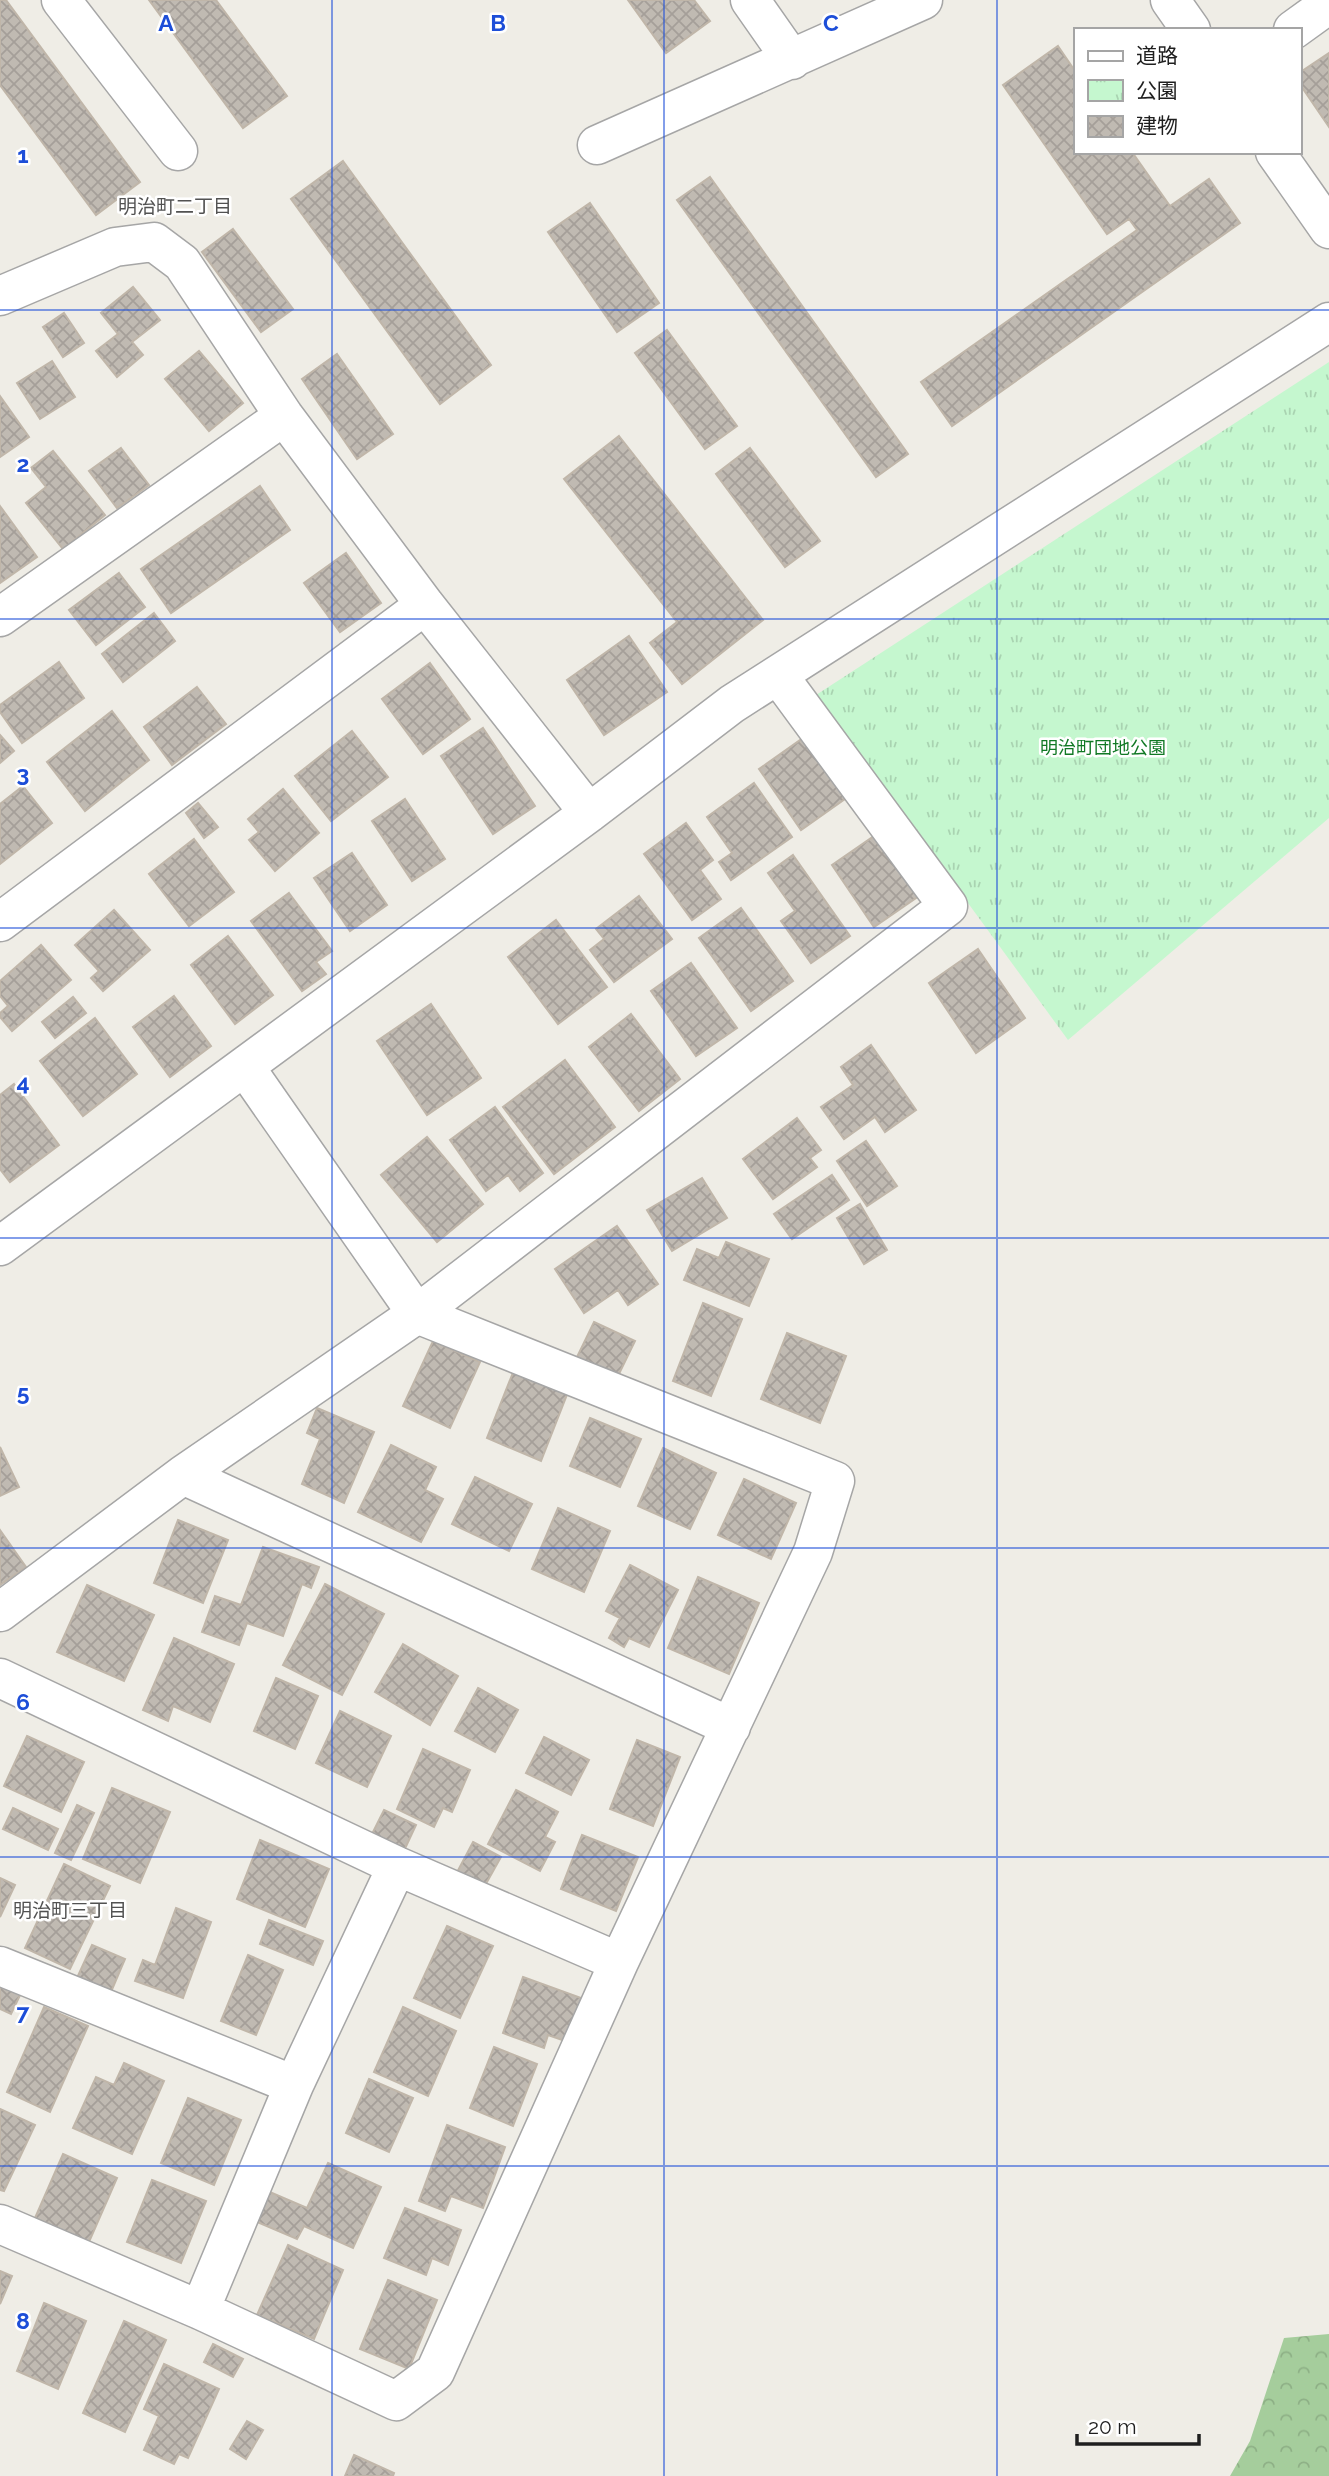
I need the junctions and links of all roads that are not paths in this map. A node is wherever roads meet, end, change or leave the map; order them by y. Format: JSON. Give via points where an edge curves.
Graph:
{"nodes":[{"id":1,"x":61,"y":0,"type":"edge"},
{"id":2,"x":750,"y":0,"type":"edge"},
{"id":3,"x":923,"y":0,"type":"edge"},
{"id":4,"x":1170,"y":0,"type":"edge"},
{"id":5,"x":1329,"y":4,"type":"edge"},
{"id":6,"x":1190,"y":28,"type":"edge"},
{"id":7,"x":1296,"y":28,"type":"edge"},
{"id":8,"x":792,"y":60,"type":"junction"},
{"id":9,"x":597,"y":145,"type":"dead end"},
{"id":10,"x":178,"y":151,"type":"dead end"},
{"id":11,"x":1276,"y":154,"type":"edge"},
{"id":12,"x":1329,"y":229,"type":"edge"},
{"id":13,"x":0,"y":296,"type":"edge"},
{"id":14,"x":1329,"y":322,"type":"edge"},
{"id":15,"x":284,"y":416,"type":"junction"},
{"id":16,"x":425,"y":605,"type":"junction"},
{"id":17,"x":0,"y":617,"type":"edge"},
{"id":18,"x":778,"y":675,"type":"junction"},
{"id":19,"x":589,"y":813,"type":"junction"},
{"id":20,"x":0,"y":922,"type":"edge"},
{"id":21,"x":245,"y":1067,"type":"junction"},
{"id":22,"x":0,"y":1246,"type":"edge"},
{"id":23,"x":417,"y":1314,"type":"junction"},
{"id":24,"x":183,"y":1475,"type":"junction"},
{"id":25,"x":0,"y":1612,"type":"edge"},
{"id":26,"x":0,"y":1678,"type":"edge"},
{"id":27,"x":731,"y":1727,"type":"junction"},
{"id":28,"x":397,"y":1866,"type":"junction"},
{"id":29,"x":619,"y":1962,"type":"junction"},
{"id":30,"x":0,"y":1966,"type":"edge"},
{"id":31,"x":294,"y":2085,"type":"junction"},
{"id":32,"x":0,"y":2224,"type":"edge"},
{"id":33,"x":200,"y":2310,"type":"junction"}],
"edges":[{"from":1,"to":10,"type":"street"},
{"from":2,"to":8,"type":"street"},
{"from":3,"to":8,"type":"street"},
{"from":4,"to":6,"type":"street"},
{"from":5,"to":7,"type":"street"},
{"from":8,"to":9,"type":"street"},
{"from":11,"to":12,"type":"street"},
{"from":13,"to":15,"type":"street","via":[[115,247],[154,242],[182,263]]},
{"from":14,"to":18,"type":"street"},
{"from":15,"to":16,"type":"street"},
{"from":15,"to":17,"type":"street"},
{"from":16,"to":19,"type":"street"},
{"from":16,"to":20,"type":"street"},
{"from":18,"to":19,"type":"street","via":[[732,704]]},
{"from":18,"to":23,"type":"street","via":[[948,906]]},
{"from":19,"to":21,"type":"street"},
{"from":21,"to":22,"type":"street"},
{"from":21,"to":23,"type":"street"},
{"from":23,"to":24,"type":"street"},
{"from":23,"to":27,"type":"street","via":[[835,1481],[813,1552]]},
{"from":24,"to":25,"type":"street"},
{"from":24,"to":27,"type":"street"},
{"from":26,"to":28,"type":"street"},
{"from":27,"to":29,"type":"street"},
{"from":28,"to":29,"type":"street"},
{"from":28,"to":31,"type":"street"},
{"from":29,"to":33,"type":"street","via":[[435,2372],[396,2402]]},
{"from":30,"to":31,"type":"street"},
{"from":31,"to":33,"type":"street"},
{"from":32,"to":33,"type":"street"}]}
